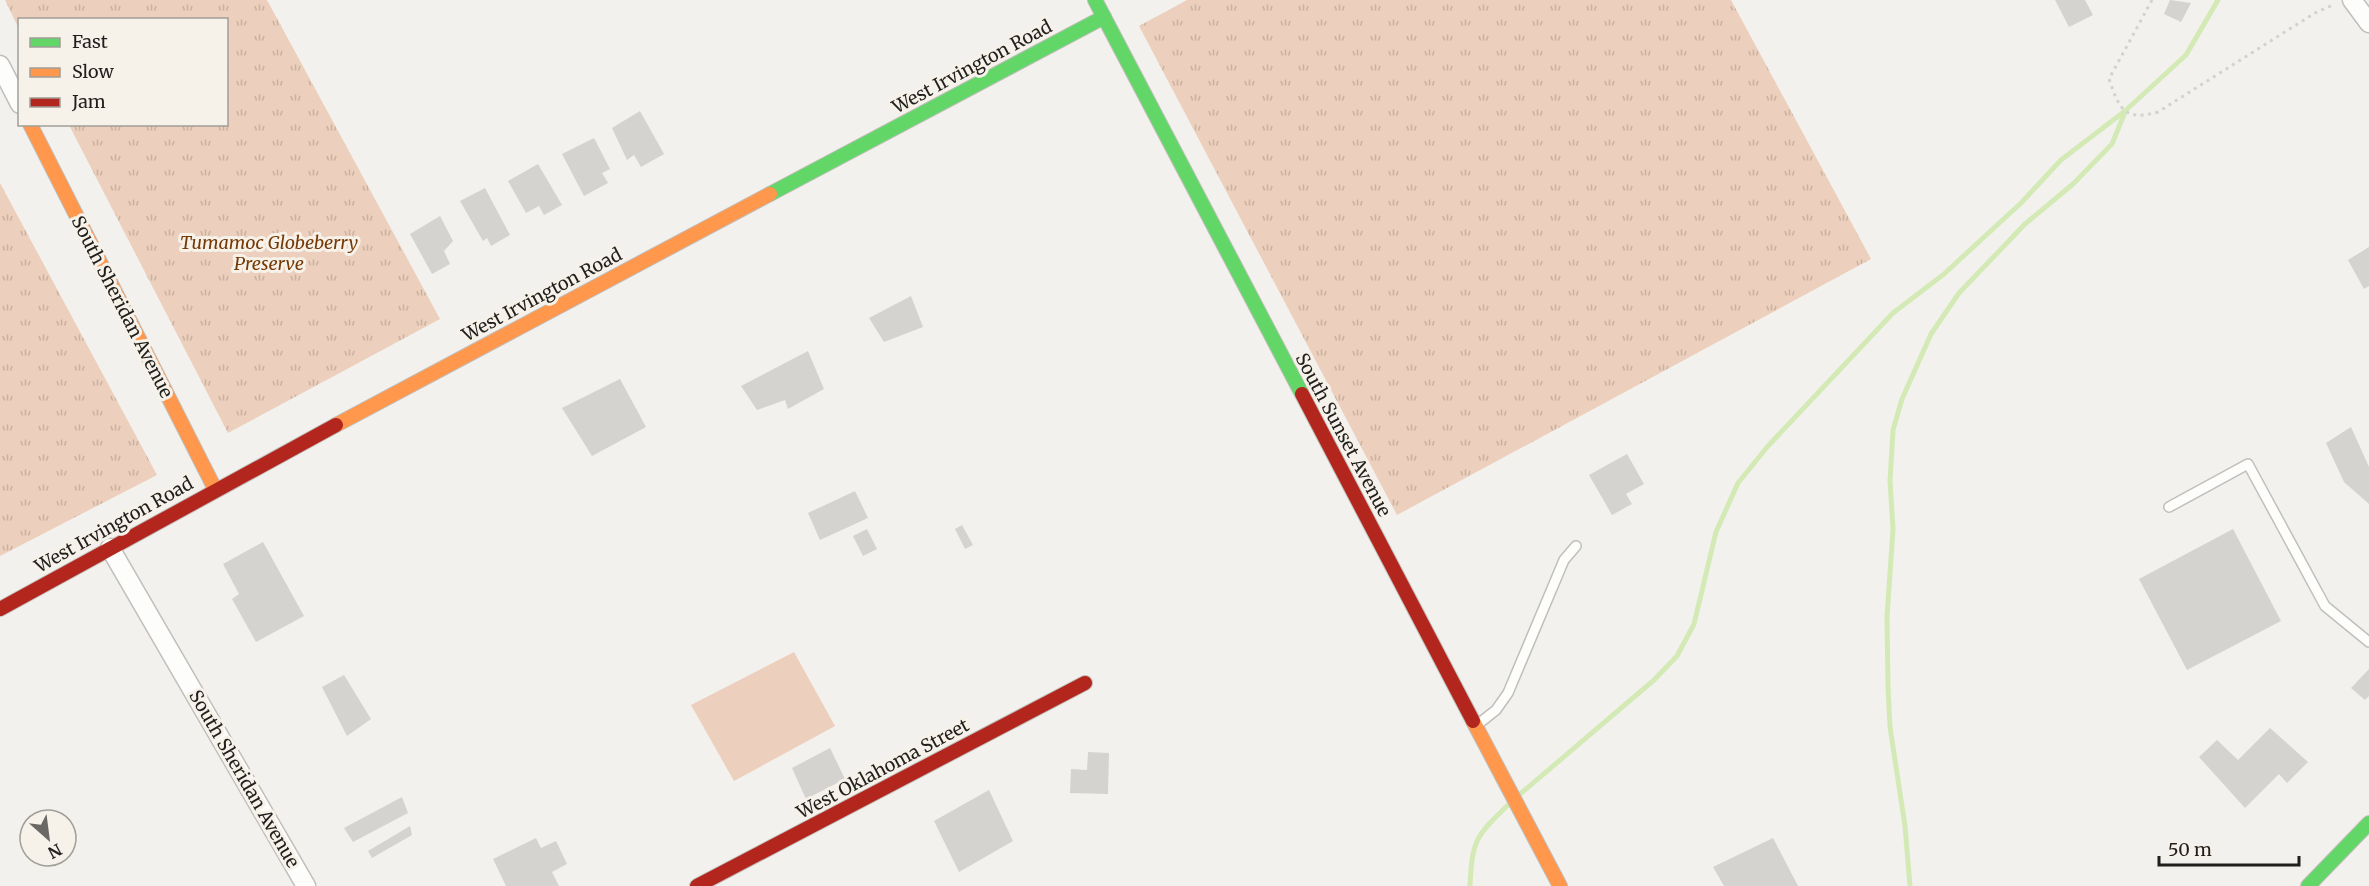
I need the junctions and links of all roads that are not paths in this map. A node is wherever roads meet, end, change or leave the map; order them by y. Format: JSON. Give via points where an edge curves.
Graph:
{"nodes":[{"id":1,"x":1095,"y":0,"type":"edge"},
{"id":2,"x":2352,"y":0,"type":"edge"},
{"id":3,"x":1104,"y":17,"type":"junction"},
{"id":4,"x":2369,"y":23,"type":"edge"},
{"id":5,"x":0,"y":65,"type":"edge"},
{"id":6,"x":18,"y":100,"type":"edge"},
{"id":7,"x":31,"y":126,"type":"edge"},
{"id":8,"x":215,"y":489,"type":"junction"},
{"id":9,"x":2169,"y":507,"type":"dead end"},
{"id":10,"x":1576,"y":546,"type":"dead end"},
{"id":11,"x":110,"y":548,"type":"junction"},
{"id":12,"x":0,"y":609,"type":"edge"},
{"id":13,"x":2369,"y":642,"type":"edge"},
{"id":14,"x":1085,"y":684,"type":"dead end"},
{"id":15,"x":1475,"y":726,"type":"junction"},
{"id":16,"x":2369,"y":823,"type":"edge"},
{"id":17,"x":306,"y":886,"type":"edge"},
{"id":18,"x":697,"y":886,"type":"edge"},
{"id":19,"x":1560,"y":886,"type":"edge"},
{"id":20,"x":2308,"y":886,"type":"edge"}],
"edges":[{"from":1,"to":3,"type":"street","name":"South Sunset Avenue"},
{"from":2,"to":4,"type":"street"},
{"from":3,"to":8,"type":"street","name":"West Irvington Road"},
{"from":3,"to":15,"type":"street","name":"South Sunset Avenue"},
{"from":5,"to":6,"type":"street"},
{"from":7,"to":8,"type":"street","name":"South Sheridan Avenue"},
{"from":8,"to":11,"type":"street","name":"West Irvington Road"},
{"from":9,"to":13,"type":"lane","via":[[2248,464],[2325,606]]},
{"from":10,"to":15,"type":"lane","via":[[1564,560],[1508,693],[1496,710]]},
{"from":11,"to":12,"type":"street","name":"West Irvington Road"},
{"from":11,"to":17,"type":"street","name":"South Sheridan Avenue"},
{"from":14,"to":18,"type":"street","name":"West Oklahoma Street"},
{"from":15,"to":19,"type":"street","name":"South Sunset Avenue"},
{"from":16,"to":20,"type":"street"}]}
